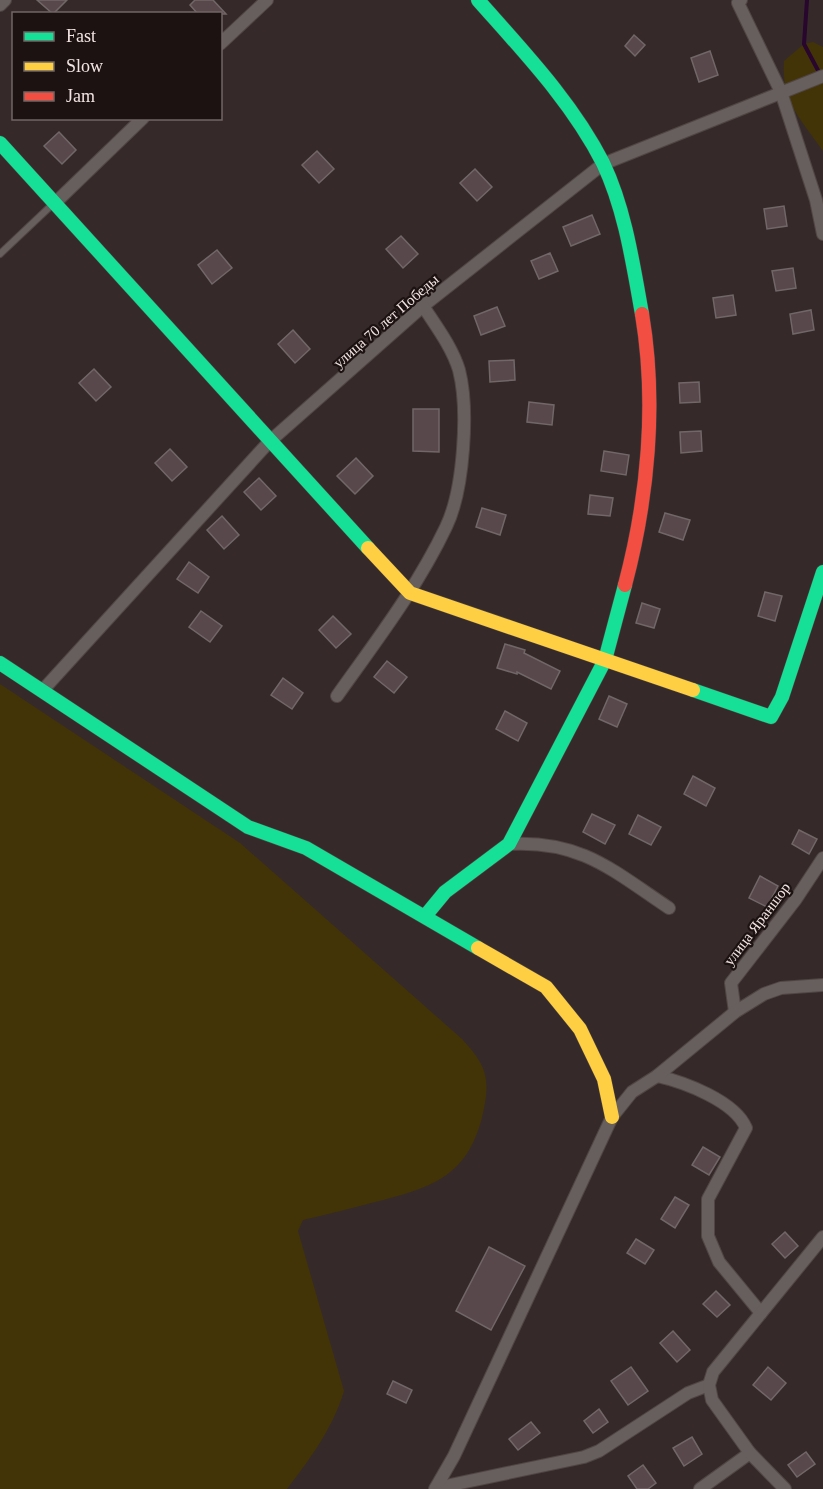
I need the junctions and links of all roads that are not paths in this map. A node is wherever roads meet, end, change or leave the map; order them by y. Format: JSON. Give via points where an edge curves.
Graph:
{"nodes":[{"id":1,"x":5,"y":0,"type":"edge"},
{"id":2,"x":267,"y":0,"type":"edge"},
{"id":3,"x":478,"y":0,"type":"edge"},
{"id":4,"x":739,"y":2,"type":"edge"},
{"id":5,"x":0,"y":5,"type":"edge"},
{"id":6,"x":222,"y":42,"type":"edge"},
{"id":7,"x":819,"y":77,"type":"edge"},
{"id":8,"x":781,"y":92,"type":"junction"},
{"id":9,"x":141,"y":120,"type":"edge"},
{"id":10,"x":0,"y":143,"type":"edge"},
{"id":11,"x":603,"y":164,"type":"junction"},
{"id":12,"x":56,"y":202,"type":"junction"},
{"id":13,"x":823,"y":234,"type":"edge"},
{"id":14,"x":0,"y":254,"type":"edge"},
{"id":15,"x":423,"y":306,"type":"junction"},
{"id":16,"x":269,"y":442,"type":"junction"},
{"id":17,"x":823,"y":572,"type":"edge"},
{"id":18,"x":410,"y":593,"type":"junction"},
{"id":19,"x":605,"y":660,"type":"junction"},
{"id":20,"x":0,"y":663,"type":"edge"},
{"id":21,"x":42,"y":690,"type":"junction"},
{"id":22,"x":337,"y":696,"type":"dead end"},
{"id":23,"x":509,"y":844,"type":"junction"},
{"id":24,"x":823,"y":858,"type":"edge"},
{"id":25,"x":669,"y":908,"type":"dead end"},
{"id":26,"x":426,"y":915,"type":"junction"},
{"id":27,"x":823,"y":985,"type":"edge"},
{"id":28,"x":735,"y":1012,"type":"junction"},
{"id":29,"x":657,"y":1076,"type":"junction"},
{"id":30,"x":612,"y":1117,"type":"junction"},
{"id":31,"x":823,"y":1237,"type":"edge"},
{"id":32,"x":762,"y":1313,"type":"junction"},
{"id":33,"x":709,"y":1385,"type":"junction"},
{"id":34,"x":750,"y":1453,"type":"junction"},
{"id":35,"x":436,"y":1489,"type":"edge"},
{"id":36,"x":700,"y":1489,"type":"edge"},
{"id":37,"x":785,"y":1489,"type":"edge"}],
"edges":[{"from":1,"to":5,"type":"street"},
{"from":2,"to":6,"type":"street"},
{"from":3,"to":11,"type":"street","via":[[562,97]]},
{"from":4,"to":8,"type":"street"},
{"from":7,"to":8,"type":"street","name":"улица 70 лет Победы"},
{"from":8,"to":11,"type":"street","name":"улица 70 лет Победы"},
{"from":8,"to":13,"type":"street"},
{"from":9,"to":12,"type":"street"},
{"from":10,"to":12,"type":"street"},
{"from":11,"to":15,"type":"street","name":"улица 70 лет Победы"},
{"from":11,"to":19,"type":"street","via":[[630,245],[643,322],[650,409],[643,499]]},
{"from":12,"to":14,"type":"lane"},
{"from":12,"to":16,"type":"street"},
{"from":15,"to":16,"type":"street","name":"улица 70 лет Победы"},
{"from":15,"to":18,"type":"street","via":[[444,337],[459,370],[465,418],[462,466],[448,525]]},
{"from":16,"to":18,"type":"street"},
{"from":16,"to":21,"type":"street","name":"улица 70 лет Победы"},
{"from":17,"to":19,"type":"street","via":[[782,697],[771,717]]},
{"from":18,"to":19,"type":"street"},
{"from":18,"to":22,"type":"street"},
{"from":19,"to":23,"type":"street"},
{"from":20,"to":21,"type":"street"},
{"from":21,"to":26,"type":"street","via":[[248,827],[306,849]]},
{"from":23,"to":25,"type":"street","via":[[540,842],[564,847],[600,862]]},
{"from":23,"to":26,"type":"street","via":[[445,892]]},
{"from":24,"to":28,"type":"street","name":"улица Яраншор","via":[[730,983]]},
{"from":26,"to":30,"type":"street","via":[[546,987],[580,1029],[604,1079]]},
{"from":27,"to":28,"type":"street","via":[[781,988]]},
{"from":28,"to":29,"type":"street"},
{"from":29,"to":30,"type":"street","via":[[632,1092]]},
{"from":29,"to":32,"type":"street","via":[[706,1093],[742,1120],[746,1128],[708,1199],[708,1236],[719,1262]]},
{"from":30,"to":35,"type":"street"},
{"from":31,"to":32,"type":"street"},
{"from":32,"to":33,"type":"street","via":[[713,1372]]},
{"from":33,"to":34,"type":"street","via":[[712,1400]]},
{"from":33,"to":35,"type":"street","via":[[688,1393],[584,1457]]},
{"from":34,"to":36,"type":"street"},
{"from":34,"to":37,"type":"street"}]}
